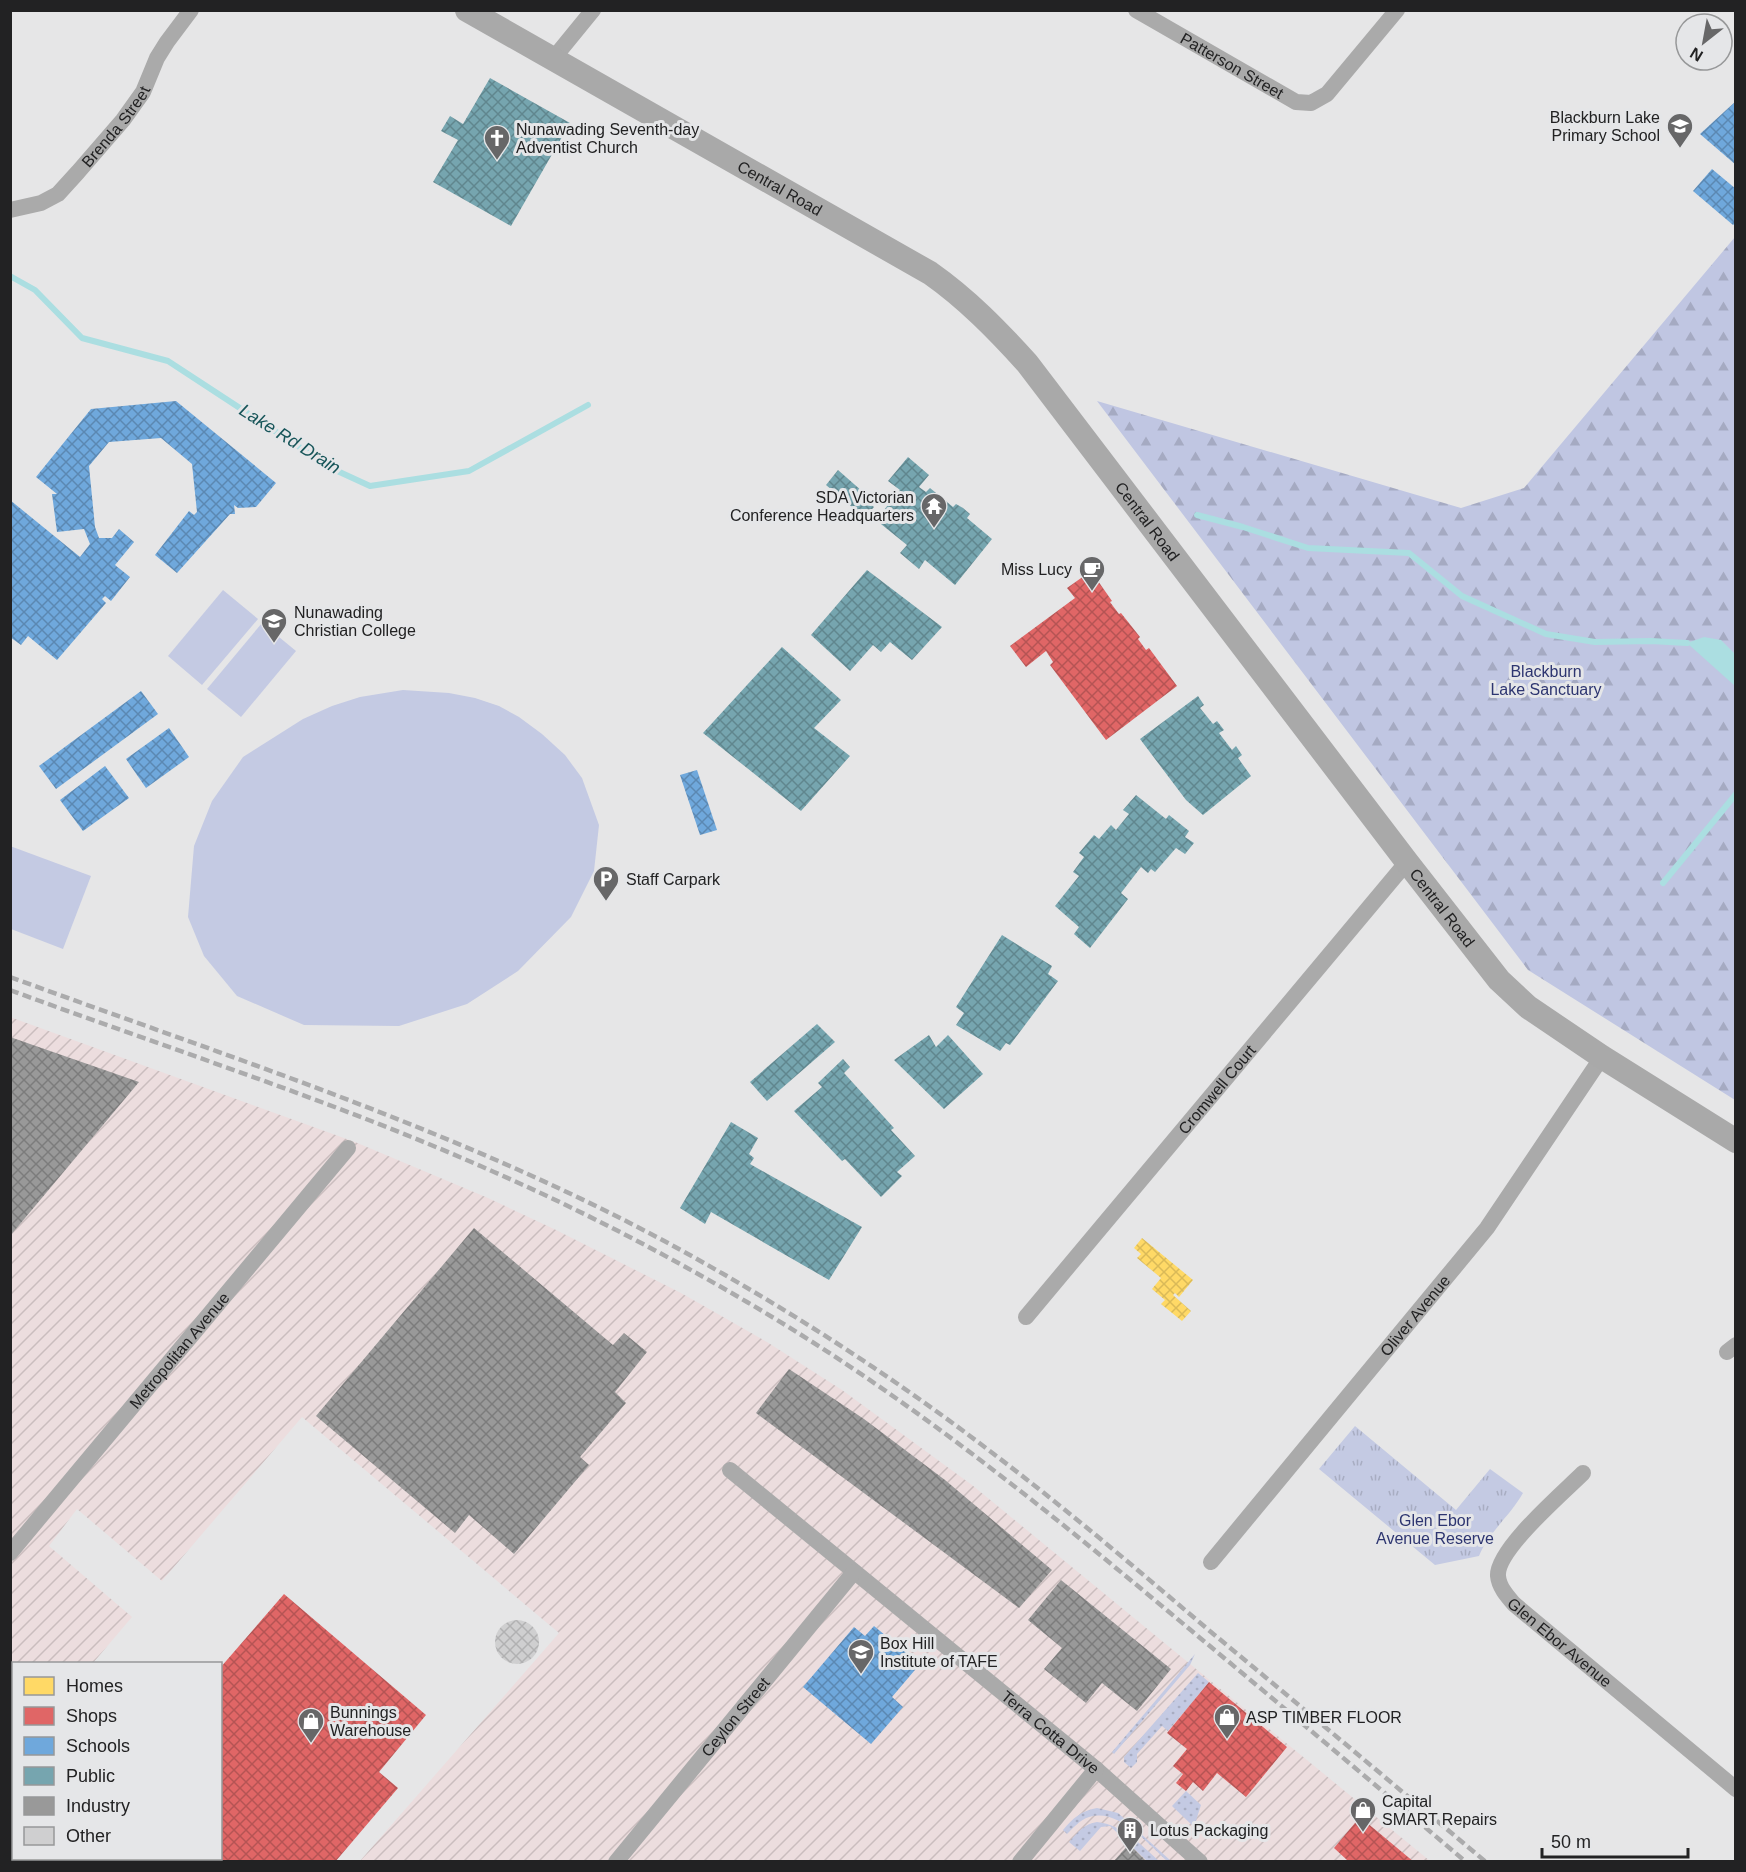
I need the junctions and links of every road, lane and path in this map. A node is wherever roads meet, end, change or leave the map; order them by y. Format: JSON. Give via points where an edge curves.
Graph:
{"nodes":[{"id":1,"x":191,"y":10,"type":"edge"},
{"id":2,"x":467,"y":10,"type":"edge"},
{"id":3,"x":593,"y":10,"type":"edge"},
{"id":4,"x":1136,"y":10,"type":"edge"},
{"id":5,"x":1397,"y":10,"type":"edge"},
{"id":6,"x":553,"y":59,"type":"junction"},
{"id":7,"x":10,"y":210,"type":"edge"},
{"id":8,"x":1407,"y":862,"type":"junction"},
{"id":9,"x":1602,"y":1057,"type":"junction"},
{"id":10,"x":1736,"y":1141,"type":"edge"},
{"id":11,"x":348,"y":1148,"type":"dead end"},
{"id":12,"x":1026,"y":1317,"type":"dead end"},
{"id":13,"x":730,"y":1470,"type":"dead end"},
{"id":14,"x":1583,"y":1473,"type":"dead end"},
{"id":15,"x":10,"y":1553,"type":"edge"},
{"id":16,"x":1210,"y":1562,"type":"dead end"},
{"id":17,"x":854,"y":1572,"type":"junction"},
{"id":18,"x":1096,"y":1769,"type":"junction"},
{"id":19,"x":1736,"y":1789,"type":"edge"},
{"id":20,"x":616,"y":1862,"type":"edge"},
{"id":21,"x":1020,"y":1862,"type":"edge"},
{"id":22,"x":1200,"y":1862,"type":"edge"}],
"edges":[{"from":1,"to":7,"type":"street","name":"Brenda Street","via":[[162,50],[138,99],[78,172],[58,194],[41,203]]},
{"from":2,"to":6,"type":"street","name":"Central Road"},
{"from":3,"to":6,"type":"street"},
{"from":4,"to":5,"type":"street","name":"Patterson Street","via":[[1296,102],[1311,102],[1327,94]]},
{"from":6,"to":8,"type":"street","name":"Central Road","via":[[930,273],[992,324],[1065,412]]},
{"from":8,"to":9,"type":"street","name":"Central Road","via":[[1499,980],[1528,1007]]},
{"from":8,"to":12,"type":"street","name":"Cromwell Court"},
{"from":9,"to":10,"type":"street","name":"Central Road"},
{"from":9,"to":16,"type":"street","name":"Oliver Avenue","via":[[1487,1228]]},
{"from":11,"to":15,"type":"street","name":"Metropolitan Avenue"},
{"from":13,"to":17,"type":"street","name":"Terra Cotta Drive"},
{"from":14,"to":19,"type":"street","name":"Glen Ebor Avenue","via":[[1508,1549],[1499,1564],[1503,1590],[1514,1604]]},
{"from":17,"to":18,"type":"street","name":"Terra Cotta Drive"},
{"from":17,"to":20,"type":"street","name":"Ceylon Street"},
{"from":18,"to":21,"type":"street"},
{"from":18,"to":22,"type":"street","name":"Terra Cotta Drive"}]}
